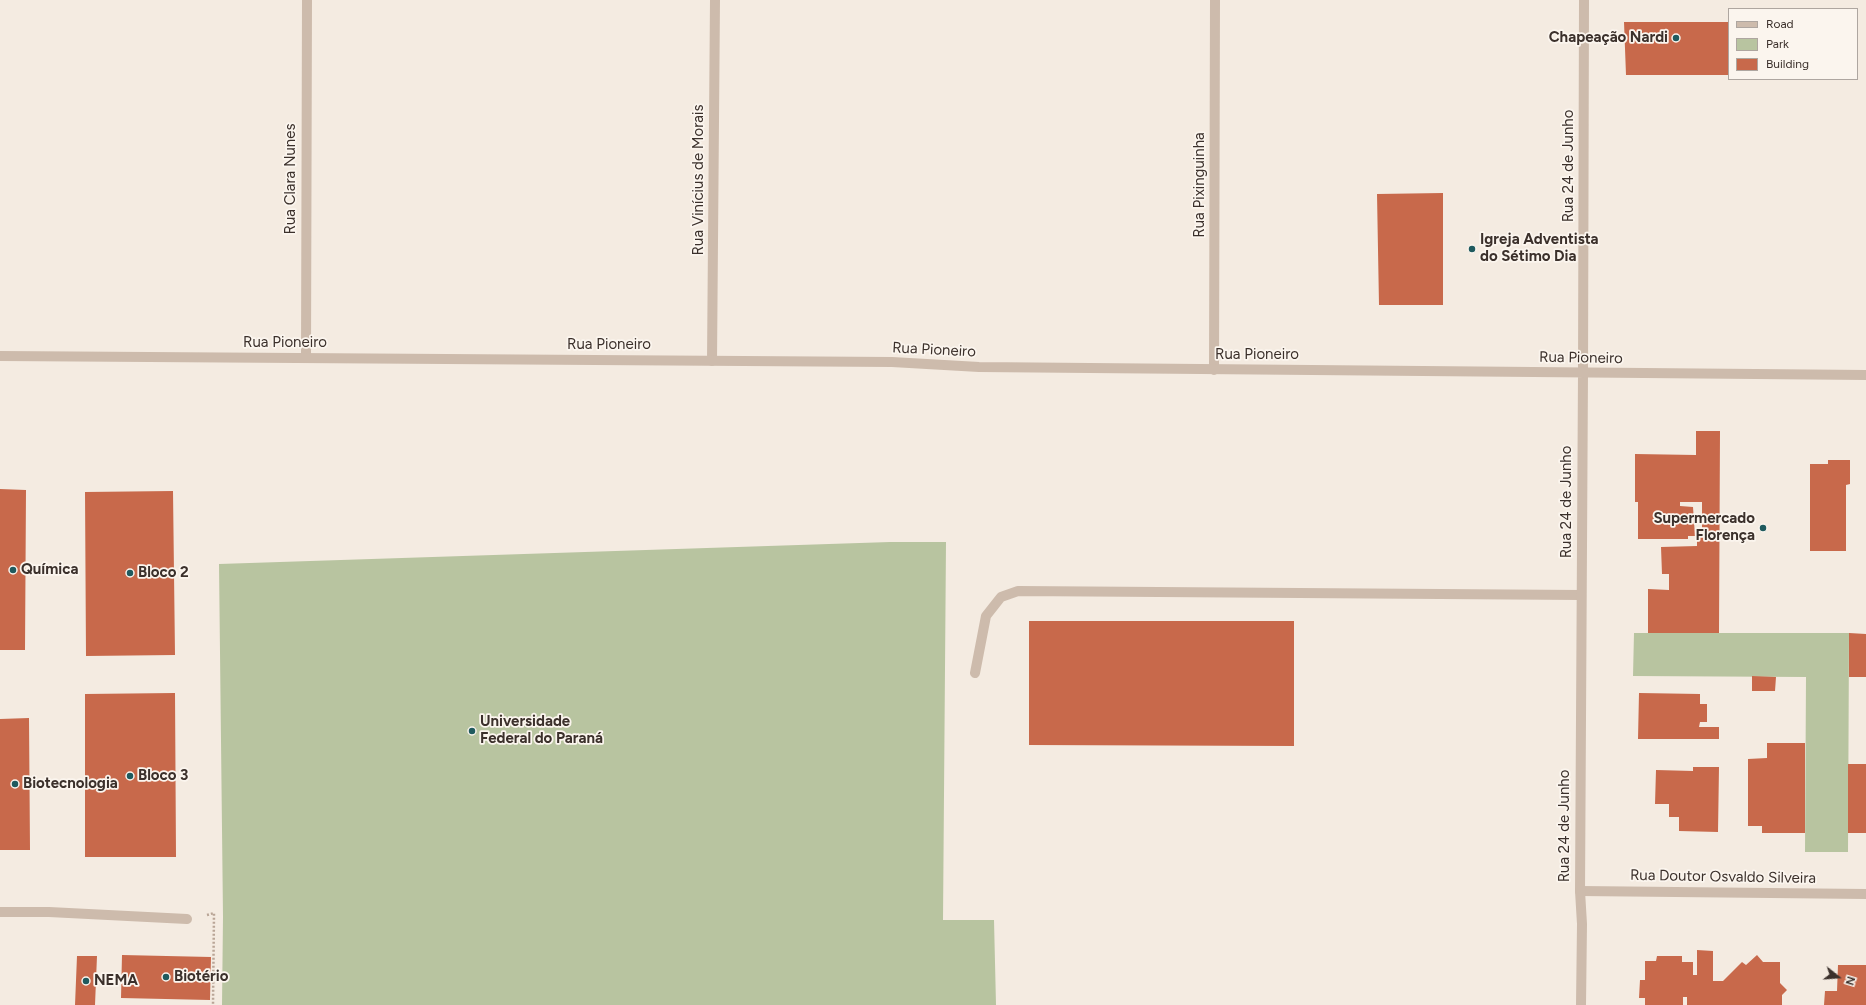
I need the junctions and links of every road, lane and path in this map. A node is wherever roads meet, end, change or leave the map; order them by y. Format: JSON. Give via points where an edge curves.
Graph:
{"nodes":[{"id":1,"x":307,"y":0,"type":"edge"},
{"id":2,"x":715,"y":0,"type":"edge"},
{"id":3,"x":1215,"y":0,"type":"edge"},
{"id":4,"x":1584,"y":0,"type":"edge"},
{"id":5,"x":0,"y":356,"type":"edge"},
{"id":6,"x":306,"y":358,"type":"junction"},
{"id":7,"x":712,"y":361,"type":"junction"},
{"id":8,"x":1214,"y":370,"type":"junction"},
{"id":9,"x":1583,"y":373,"type":"junction"},
{"id":10,"x":1866,"y":376,"type":"edge"},
{"id":11,"x":1582,"y":595,"type":"junction"},
{"id":12,"x":975,"y":673,"type":"dead end"},
{"id":13,"x":1580,"y":891,"type":"junction"},
{"id":14,"x":1866,"y":894,"type":"edge"},
{"id":15,"x":0,"y":912,"type":"edge"},
{"id":16,"x":187,"y":919,"type":"joint"},
{"id":17,"x":213,"y":1005,"type":"edge"},
{"id":18,"x":1581,"y":1005,"type":"edge"}],
"edges":[{"from":1,"to":6,"type":"street","name":"Rua Clara Nunes"},
{"from":2,"to":7,"type":"street","name":"Rua Vinícius de Morais"},
{"from":3,"to":8,"type":"street","name":"Rua Pixinguinha"},
{"from":4,"to":9,"type":"street","name":"Rua 24 de Junho"},
{"from":5,"to":6,"type":"street","name":"Rua Pioneiro"},
{"from":6,"to":7,"type":"street","name":"Rua Pioneiro"},
{"from":7,"to":8,"type":"street","name":"Rua Pioneiro","via":[[892,362],[979,367]]},
{"from":8,"to":9,"type":"street","name":"Rua Pioneiro"},
{"from":9,"to":10,"type":"street","name":"Rua Pioneiro"},
{"from":9,"to":11,"type":"street","name":"Rua 24 de Junho"},
{"from":11,"to":12,"type":"street","via":[[1018,591],[1001,597],[986,616]]},
{"from":11,"to":13,"type":"street","name":"Rua 24 de Junho"},
{"from":13,"to":14,"type":"street","name":"Rua Doutor Osvaldo Silveira"},
{"from":13,"to":18,"type":"street","name":"Rua 24 de Junho"},
{"from":15,"to":16,"type":"street"},
{"from":16,"to":17,"type":"path","via":[[214,913]]}]}
